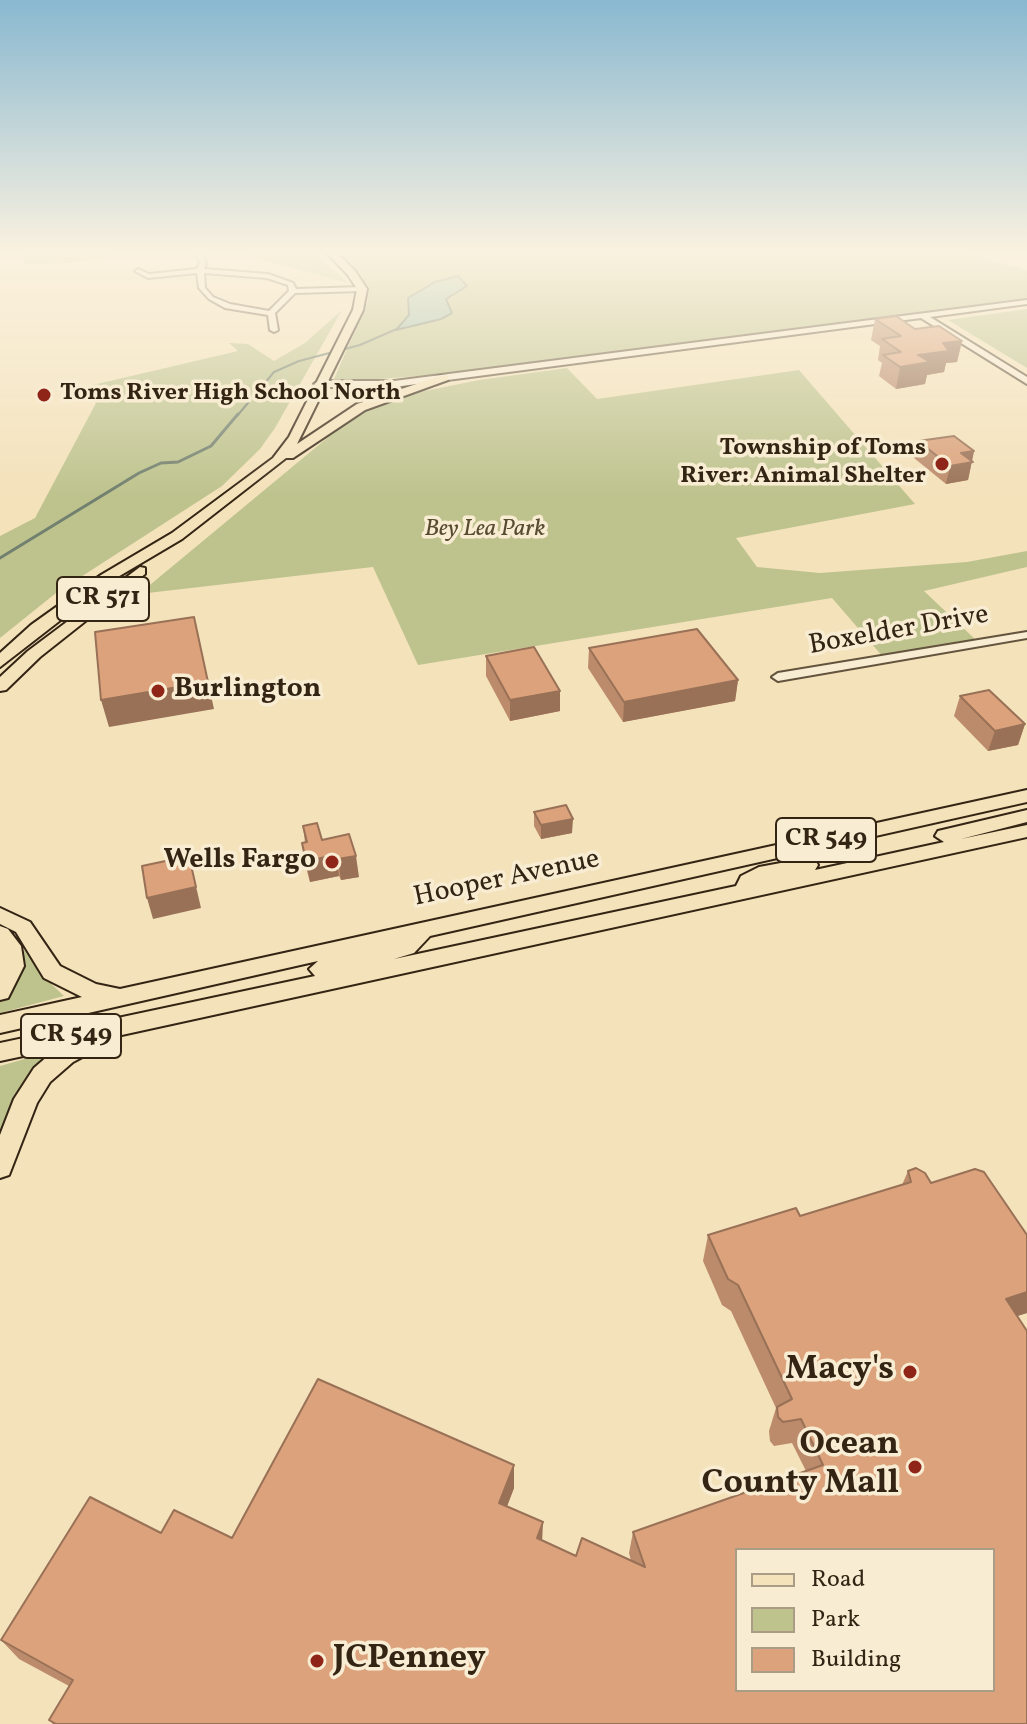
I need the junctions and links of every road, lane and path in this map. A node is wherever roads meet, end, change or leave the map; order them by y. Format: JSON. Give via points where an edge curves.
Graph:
{"nodes":[{"id":1,"x":347,"y":333,"type":"edge"},
{"id":2,"x":782,"y":333,"type":"edge"},
{"id":3,"x":951,"y":333,"type":"edge"},
{"id":4,"x":444,"y":378,"type":"junction"},
{"id":5,"x":1027,"y":381,"type":"edge"},
{"id":6,"x":319,"y":384,"type":"junction"},
{"id":7,"x":278,"y":461,"type":"junction"},
{"id":8,"x":177,"y":536,"type":"junction"},
{"id":9,"x":1027,"y":635,"type":"edge"},
{"id":10,"x":0,"y":662,"type":"edge"},
{"id":11,"x":778,"y":677,"type":"dead end"},
{"id":12,"x":0,"y":686,"type":"edge"},
{"id":13,"x":1027,"y":796,"type":"edge"},
{"id":14,"x":1027,"y":816,"type":"edge"},
{"id":15,"x":1027,"y":831,"type":"edge"},
{"id":16,"x":625,"y":886,"type":"junction"},
{"id":17,"x":745,"y":892,"type":"junction"},
{"id":18,"x":689,"y":905,"type":"junction"},
{"id":19,"x":0,"y":915,"type":"edge"},
{"id":20,"x":424,"y":929,"type":"junction"},
{"id":21,"x":0,"y":934,"type":"edge"},
{"id":22,"x":0,"y":992,"type":"edge"},
{"id":23,"x":121,"y":996,"type":"junction"},
{"id":24,"x":211,"y":1006,"type":"junction"},
{"id":25,"x":142,"y":1020,"type":"junction"},
{"id":26,"x":0,"y":1024,"type":"edge"},
{"id":27,"x":0,"y":1052,"type":"edge"},
{"id":28,"x":0,"y":1167,"type":"edge"}],
"edges":[{"from":1,"to":6,"type":"main road","number":"CR 571"},
{"from":2,"to":4,"type":"street"},
{"from":3,"to":5,"type":"street"},
{"from":4,"to":6,"type":"street","via":[[374,386]]},
{"from":4,"to":7,"type":"main road","via":[[361,407]]},
{"from":6,"to":7,"type":"main road","number":"CR 571"},
{"from":7,"to":8,"type":"main road","number":"CR 571"},
{"from":8,"to":10,"type":"main road","number":"CR 571","via":[[106,578]]},
{"from":8,"to":12,"type":"main road","number":"CR 571","via":[[172,547],[70,624]]},
{"from":9,"to":11,"type":"street","name":"Boxelder Drive"},
{"from":13,"to":16,"type":"main road","name":"Hooper Avenue","number":"CR 549"},
{"from":14,"to":17,"type":"main road","via":[[759,874],[748,881]]},
{"from":15,"to":17,"type":"main road","number":"CR 549"},
{"from":16,"to":18,"type":"main road"},
{"from":16,"to":20,"type":"main road","name":"Hooper Avenue","number":"CR 549"},
{"from":17,"to":18,"type":"main road","number":"CR 549"},
{"from":18,"to":24,"type":"main road","number":"CR 549"},
{"from":19,"to":23,"type":"main road","via":[[23,927],[52,972],[92,992]]},
{"from":20,"to":23,"type":"main road","name":"Hooper Avenue","number":"CR 549"},
{"from":20,"to":24,"type":"main road","via":[[406,947],[237,988]]},
{"from":21,"to":22,"type":"main road","via":[[13,952],[13,966]]},
{"from":23,"to":26,"type":"main road","name":"Hooper Avenue","number":"CR 549"},
{"from":24,"to":25,"type":"main road","number":"CR 549"},
{"from":25,"to":27,"type":"main road","number":"CR 549"},
{"from":25,"to":28,"type":"main road","via":[[65,1055],[42,1075],[26,1099]]}]}
